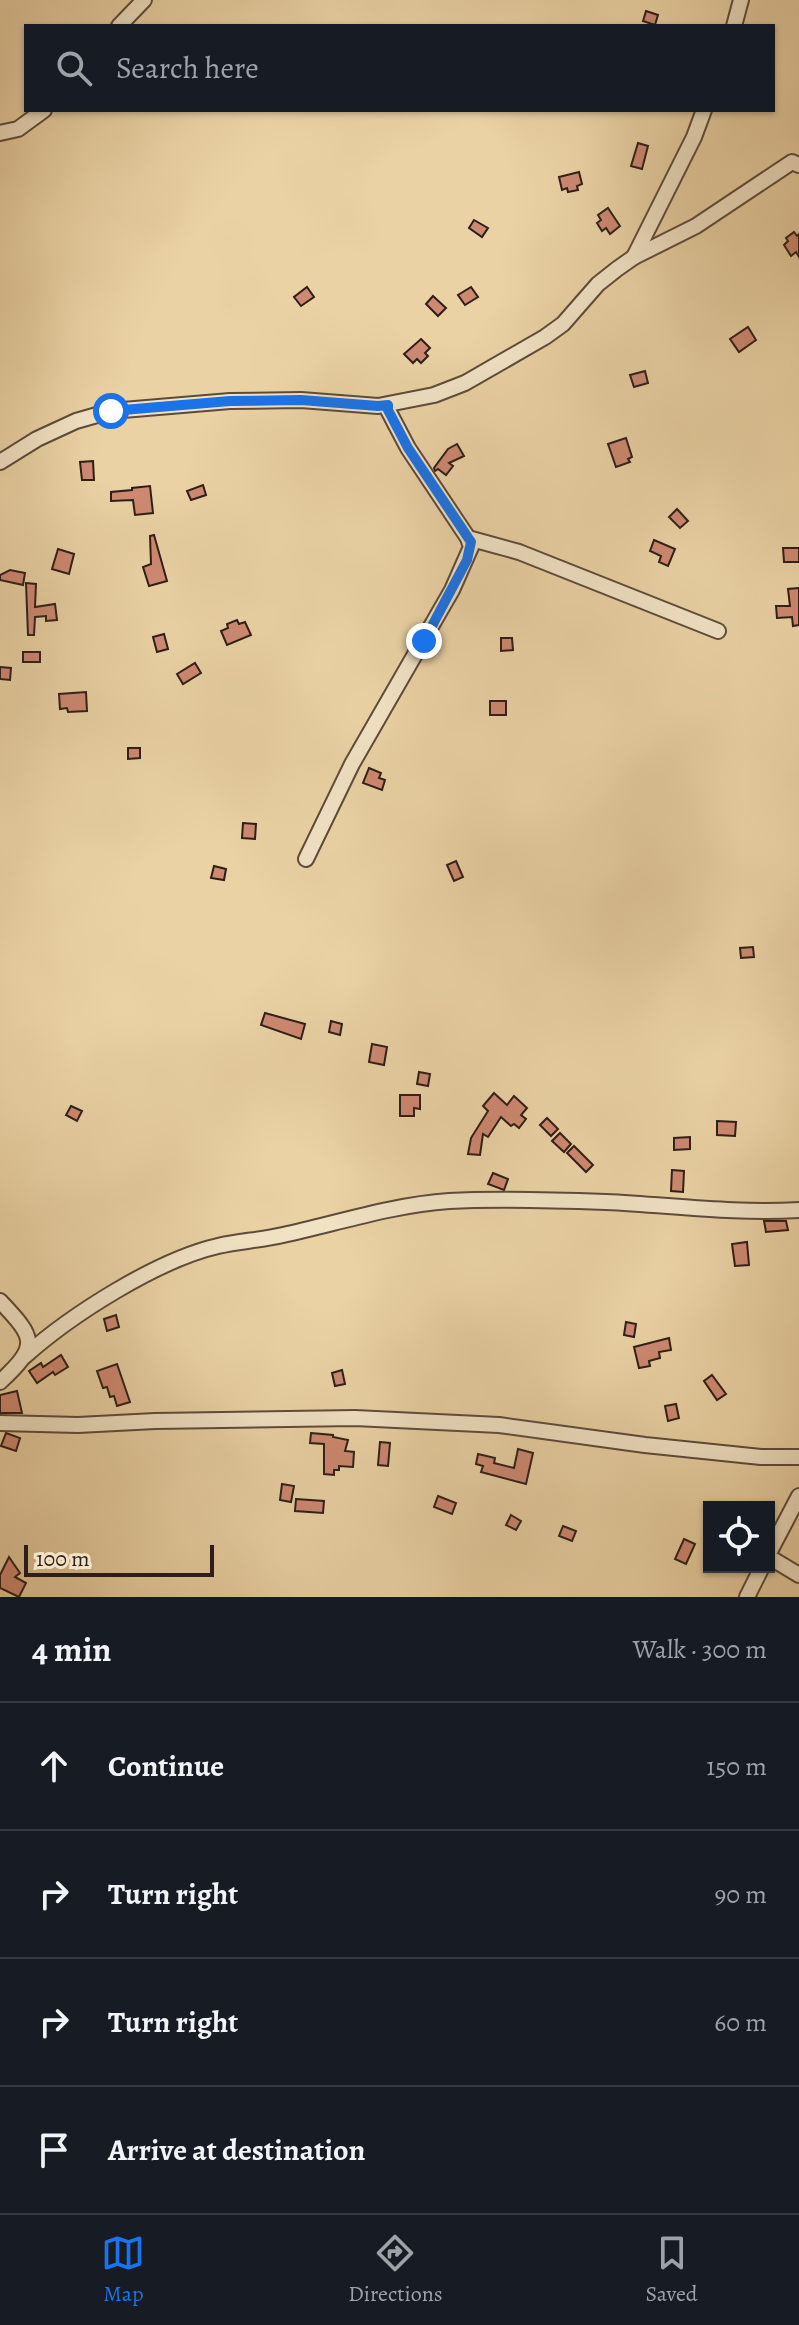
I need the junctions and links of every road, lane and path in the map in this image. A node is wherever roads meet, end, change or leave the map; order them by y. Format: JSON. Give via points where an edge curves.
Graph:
{"nodes":[{"id":1,"x":144,"y":0,"type":"edge"},
{"id":2,"x":741,"y":0,"type":"edge"},
{"id":3,"x":121,"y":24,"type":"edge"},
{"id":4,"x":735,"y":24,"type":"edge"},
{"id":5,"x":41,"y":112,"type":"edge"},
{"id":6,"x":703,"y":112,"type":"edge"},
{"id":7,"x":0,"y":133,"type":"edge"},
{"id":8,"x":799,"y":165,"type":"edge"},
{"id":9,"x":634,"y":257,"type":"junction"},
{"id":10,"x":388,"y":405,"type":"junction"},
{"id":11,"x":0,"y":462,"type":"edge"},
{"id":12,"x":468,"y":538,"type":"junction"},
{"id":13,"x":718,"y":631,"type":"dead end"},
{"id":14,"x":306,"y":859,"type":"dead end"},
{"id":15,"x":799,"y":1210,"type":"edge"},
{"id":16,"x":0,"y":1301,"type":"edge"},
{"id":17,"x":25,"y":1356,"type":"junction"},
{"id":18,"x":0,"y":1382,"type":"edge"},
{"id":19,"x":0,"y":1423,"type":"edge"},
{"id":20,"x":799,"y":1457,"type":"edge"},
{"id":21,"x":799,"y":1496,"type":"edge"},
{"id":22,"x":775,"y":1543,"type":"edge"},
{"id":23,"x":775,"y":1559,"type":"edge"},
{"id":24,"x":759,"y":1573,"type":"edge"},
{"id":25,"x":799,"y":1575,"type":"edge"},
{"id":26,"x":747,"y":1597,"type":"edge"}],
"edges":[{"from":1,"to":3,"type":"street"},
{"from":2,"to":4,"type":"street"},
{"from":5,"to":7,"type":"street","via":[[18,129]]},
{"from":6,"to":9,"type":"street"},
{"from":8,"to":9,"type":"street","via":[[792,162],[696,226]]},
{"from":9,"to":10,"type":"street","via":[[545,337],[465,383]]},
{"from":10,"to":11,"type":"street","via":[[244,401],[111,411],[76,421]]},
{"from":10,"to":12,"type":"street","via":[[408,448]]},
{"from":12,"to":13,"type":"street","via":[[519,552]]},
{"from":12,"to":14,"type":"street","via":[[471,551],[452,590],[352,764]]},
{"from":15,"to":17,"type":"street","via":[[449,1201],[345,1218],[188,1255],[67,1321]]},
{"from":16,"to":17,"type":"street","via":[[28,1335]]},
{"from":17,"to":18,"type":"street"},
{"from":19,"to":20,"type":"street","via":[[355,1418],[499,1425],[761,1457]]},
{"from":21,"to":22,"type":"street"},
{"from":23,"to":25,"type":"street"},
{"from":24,"to":26,"type":"street"}]}
